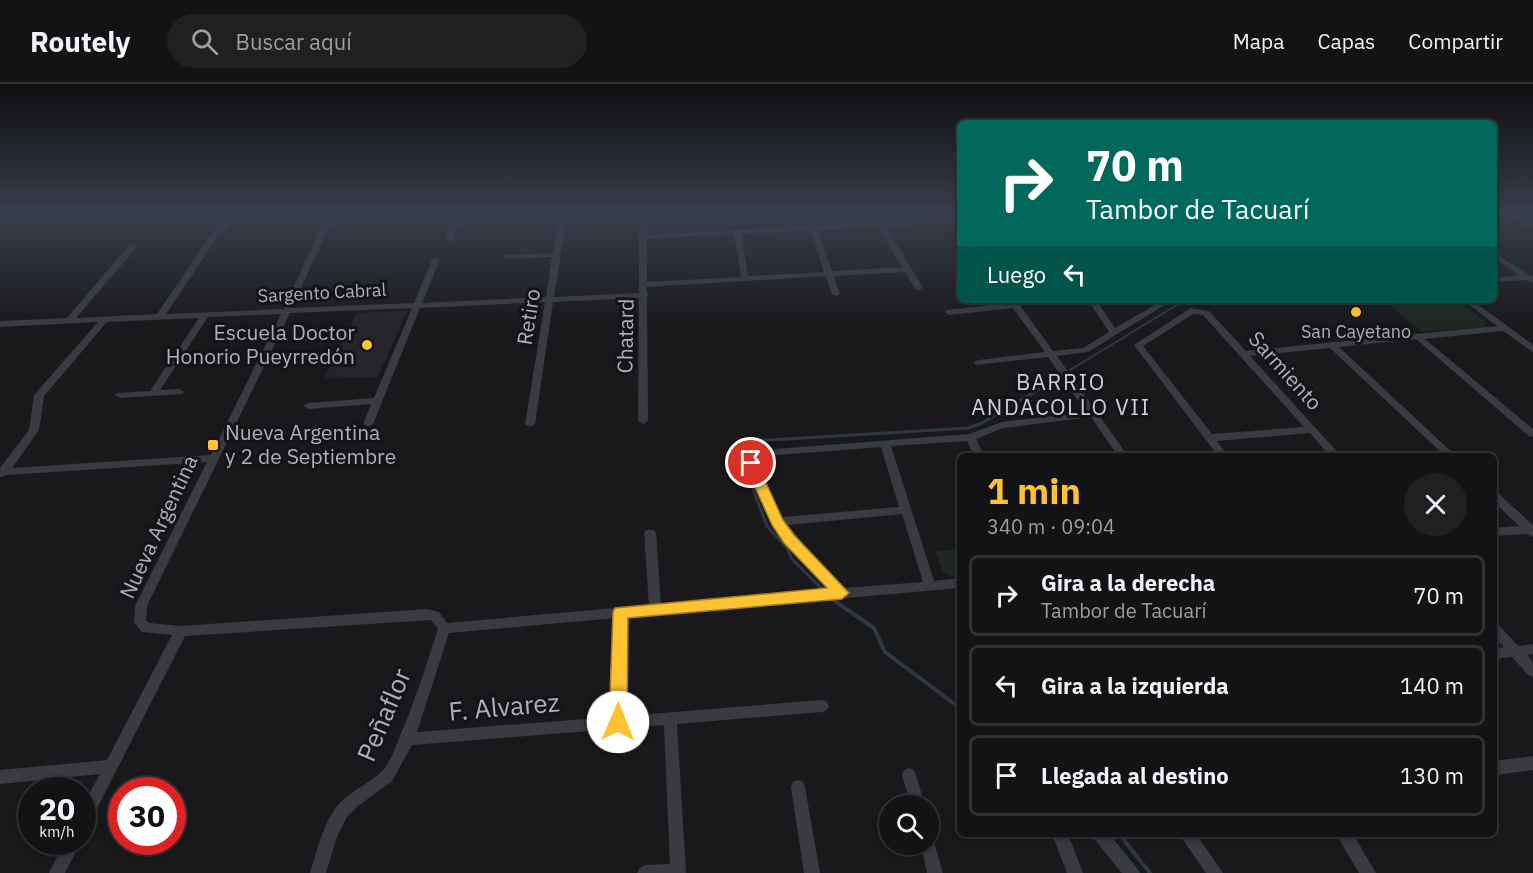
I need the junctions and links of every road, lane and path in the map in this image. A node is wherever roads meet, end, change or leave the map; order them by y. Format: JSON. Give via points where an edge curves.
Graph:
{"nodes":[{"id":1,"x":128,"y":252,"type":"edge"},
{"id":2,"x":204,"y":252,"type":"edge"},
{"id":3,"x":314,"y":252,"type":"edge"},
{"id":4,"x":557,"y":252,"type":"edge"},
{"id":5,"x":644,"y":252,"type":"edge"},
{"id":6,"x":740,"y":252,"type":"edge"},
{"id":7,"x":821,"y":252,"type":"edge"},
{"id":8,"x":898,"y":252,"type":"edge"},
{"id":9,"x":557,"y":255,"type":"junction"},
{"id":10,"x":507,"y":257,"type":"dead end"},
{"id":11,"x":1497,"y":257,"type":"edge"},
{"id":12,"x":436,"y":260,"type":"dead end"},
{"id":13,"x":908,"y":269,"type":"junction"},
{"id":14,"x":829,"y":274,"type":"junction"},
{"id":15,"x":1531,"y":279,"type":"edge"},
{"id":16,"x":745,"y":280,"type":"junction"},
{"id":17,"x":1497,"y":280,"type":"edge"},
{"id":18,"x":919,"y":288,"type":"dead end"},
{"id":19,"x":645,"y":290,"type":"junction"},
{"id":20,"x":836,"y":294,"type":"dead end"},
{"id":21,"x":550,"y":299,"type":"junction"},
{"id":22,"x":1014,"y":303,"type":"edge"},
{"id":23,"x":1094,"y":303,"type":"edge"},
{"id":24,"x":1163,"y":303,"type":"edge"},
{"id":25,"x":1471,"y":303,"type":"edge"},
{"id":26,"x":417,"y":305,"type":"junction"},
{"id":27,"x":287,"y":311,"type":"junction"},
{"id":28,"x":949,"y":312,"type":"dead end"},
{"id":29,"x":206,"y":314,"type":"junction"},
{"id":30,"x":160,"y":316,"type":"junction"},
{"id":31,"x":104,"y":320,"type":"junction"},
{"id":32,"x":69,"y":321,"type":"junction"},
{"id":33,"x":0,"y":324,"type":"edge"},
{"id":34,"x":1505,"y":328,"type":"junction"},
{"id":35,"x":1114,"y":333,"type":"junction"},
{"id":36,"x":1418,"y":337,"type":"junction"},
{"id":37,"x":1333,"y":346,"type":"junction"},
{"id":38,"x":1533,"y":350,"type":"edge"},
{"id":39,"x":1243,"y":354,"type":"junction"},
{"id":40,"x":1049,"y":355,"type":"junction"},
{"id":41,"x":979,"y":363,"type":"dead end"},
{"id":42,"x":179,"y":392,"type":"dead end"},
{"id":43,"x":153,"y":393,"type":"junction"},
{"id":44,"x":120,"y":396,"type":"dead end"},
{"id":45,"x":378,"y":401,"type":"junction"},
{"id":46,"x":308,"y":405,"type":"dead end"},
{"id":47,"x":1093,"y":414,"type":"junction"},
{"id":48,"x":643,"y":421,"type":"dead end"},
{"id":49,"x":368,"y":424,"type":"dead end"},
{"id":50,"x":530,"y":424,"type":"dead end"},
{"id":51,"x":1312,"y":430,"type":"junction"},
{"id":52,"x":1533,"y":434,"type":"edge"},
{"id":53,"x":970,"y":437,"type":"junction"},
{"id":54,"x":1209,"y":438,"type":"junction"},
{"id":55,"x":885,"y":444,"type":"junction"},
{"id":56,"x":978,"y":453,"type":"edge"},
{"id":57,"x":1121,"y":453,"type":"edge"},
{"id":58,"x":1221,"y":453,"type":"edge"},
{"id":59,"x":1333,"y":453,"type":"edge"},
{"id":60,"x":1448,"y":453,"type":"edge"},
{"id":61,"x":214,"y":458,"type":"junction"},
{"id":62,"x":1,"y":473,"type":"edge"},
{"id":63,"x":1497,"y":499,"type":"edge"},
{"id":64,"x":905,"y":510,"type":"junction"},
{"id":65,"x":777,"y":522,"type":"junction"},
{"id":66,"x":1532,"y":530,"type":"edge"},
{"id":67,"x":1497,"y":532,"type":"edge"},
{"id":68,"x":650,"y":533,"type":"dead end"},
{"id":69,"x":957,"y":583,"type":"edge"},
{"id":70,"x":930,"y":586,"type":"junction"},
{"id":71,"x":837,"y":594,"type":"junction"},
{"id":72,"x":655,"y":610,"type":"junction"},
{"id":73,"x":621,"y":612,"type":"junction"},
{"id":74,"x":444,"y":628,"type":"junction"},
{"id":75,"x":181,"y":631,"type":"junction"},
{"id":76,"x":1497,"y":631,"type":"edge"},
{"id":77,"x":1533,"y":649,"type":"edge"},
{"id":78,"x":1515,"y":651,"type":"junction"},
{"id":79,"x":1497,"y":654,"type":"edge"},
{"id":80,"x":1533,"y":671,"type":"edge"},
{"id":81,"x":822,"y":706,"type":"dead end"},
{"id":82,"x":670,"y":718,"type":"junction"},
{"id":83,"x":618,"y":722,"type":"junction"},
{"id":84,"x":406,"y":739,"type":"junction"},
{"id":85,"x":1533,"y":763,"type":"edge"},
{"id":86,"x":112,"y":766,"type":"junction"},
{"id":87,"x":1497,"y":768,"type":"edge"},
{"id":88,"x":909,"y":775,"type":"dead end"},
{"id":89,"x":0,"y":777,"type":"edge"},
{"id":90,"x":798,"y":787,"type":"dead end"},
{"id":91,"x":915,"y":795,"type":"edge"},
{"id":92,"x":96,"y":796,"type":"edge"},
{"id":93,"x":1061,"y":837,"type":"edge"},
{"id":94,"x":1102,"y":837,"type":"edge"},
{"id":95,"x":1189,"y":837,"type":"edge"},
{"id":96,"x":1346,"y":837,"type":"edge"},
{"id":97,"x":66,"y":855,"type":"edge"},
{"id":98,"x":931,"y":855,"type":"edge"},
{"id":99,"x":678,"y":872,"type":"edge"},
{"id":100,"x":57,"y":873,"type":"edge"},
{"id":101,"x":318,"y":873,"type":"edge"},
{"id":102,"x":645,"y":873,"type":"edge"},
{"id":103,"x":812,"y":873,"type":"edge"},
{"id":104,"x":935,"y":873,"type":"edge"},
{"id":105,"x":1076,"y":873,"type":"edge"},
{"id":106,"x":1132,"y":873,"type":"edge"},
{"id":107,"x":1215,"y":873,"type":"edge"},
{"id":108,"x":1368,"y":873,"type":"edge"}],
"edges":[{"from":1,"to":32,"type":"street"},
{"from":2,"to":30,"type":"street"},
{"from":3,"to":27,"type":"street","name":"Nueva Argentina"},
{"from":4,"to":9,"type":"street","name":"Retiro"},
{"from":5,"to":19,"type":"street","name":"Chatard"},
{"from":6,"to":16,"type":"street"},
{"from":7,"to":14,"type":"street"},
{"from":8,"to":13,"type":"street"},
{"from":9,"to":10,"type":"street"},
{"from":9,"to":21,"type":"street","name":"Retiro"},
{"from":11,"to":15,"type":"street"},
{"from":12,"to":26,"type":"street"},
{"from":13,"to":14,"type":"street","name":"Sargento Cabral"},
{"from":13,"to":18,"type":"street"},
{"from":14,"to":16,"type":"street","name":"Sargento Cabral"},
{"from":14,"to":20,"type":"street"},
{"from":15,"to":17,"type":"street"},
{"from":16,"to":19,"type":"street","name":"Sargento Cabral"},
{"from":19,"to":21,"type":"street","name":"Sargento Cabral"},
{"from":19,"to":48,"type":"street","name":"Chatard"},
{"from":21,"to":26,"type":"street","name":"Sargento Cabral"},
{"from":21,"to":50,"type":"street","name":"Retiro"},
{"from":22,"to":28,"type":"street"},
{"from":22,"to":40,"type":"street"},
{"from":23,"to":35,"type":"street"},
{"from":24,"to":35,"type":"street"},
{"from":25,"to":34,"type":"street"},
{"from":26,"to":27,"type":"street","name":"Sargento Cabral"},
{"from":26,"to":45,"type":"street"},
{"from":27,"to":29,"type":"street","name":"Sargento Cabral"},
{"from":27,"to":61,"type":"street","name":"Nueva Argentina"},
{"from":29,"to":30,"type":"street","name":"Sargento Cabral"},
{"from":29,"to":43,"type":"street"},
{"from":30,"to":31,"type":"street","name":"Sargento Cabral"},
{"from":31,"to":32,"type":"street","name":"Sargento Cabral"},
{"from":31,"to":62,"type":"street","via":[[39,395],[34,430]]},
{"from":32,"to":33,"type":"street","name":"Sargento Cabral"},
{"from":34,"to":36,"type":"street"},
{"from":34,"to":38,"type":"street"},
{"from":35,"to":40,"type":"street","via":[[1084,350]]},
{"from":36,"to":37,"type":"street"},
{"from":36,"to":52,"type":"street"},
{"from":37,"to":39,"type":"street"},
{"from":37,"to":60,"type":"street"},
{"from":39,"to":51,"type":"street","name":"Sarmiento"},
{"from":39,"to":54,"type":"street","name":"Sarmiento","via":[[1206,313],[1191,310],[1138,345]]},
{"from":40,"to":41,"type":"street"},
{"from":40,"to":47,"type":"street"},
{"from":42,"to":43,"type":"street"},
{"from":43,"to":44,"type":"street"},
{"from":45,"to":46,"type":"street"},
{"from":45,"to":49,"type":"street"},
{"from":47,"to":53,"type":"street","via":[[1002,425]]},
{"from":47,"to":57,"type":"street"},
{"from":51,"to":54,"type":"street"},
{"from":51,"to":59,"type":"street","name":"Sarmiento"},
{"from":53,"to":55,"type":"street"},
{"from":53,"to":56,"type":"street"},
{"from":54,"to":58,"type":"street"},
{"from":55,"to":64,"type":"street"},
{"from":55,"to":65,"type":"street","via":[[763,453],[754,458],[751,467]]},
{"from":61,"to":62,"type":"street"},
{"from":61,"to":75,"type":"street","name":"Nueva Argentina","via":[[141,606],[140,622],[146,628]]},
{"from":63,"to":66,"type":"street"},
{"from":64,"to":65,"type":"street"},
{"from":64,"to":70,"type":"street"},
{"from":65,"to":71,"type":"street"},
{"from":66,"to":67,"type":"street"},
{"from":68,"to":72,"type":"street"},
{"from":69,"to":70,"type":"street"},
{"from":70,"to":71,"type":"street"},
{"from":71,"to":72,"type":"street"},
{"from":72,"to":73,"type":"street"},
{"from":73,"to":74,"type":"street"},
{"from":73,"to":83,"type":"street"},
{"from":74,"to":75,"type":"street","name":"Nueva Argentina","via":[[435,616],[427,614]]},
{"from":74,"to":84,"type":"street","name":"Peñaflor"},
{"from":75,"to":86,"type":"street"},
{"from":76,"to":78,"type":"street"},
{"from":77,"to":78,"type":"street"},
{"from":78,"to":79,"type":"street"},
{"from":78,"to":80,"type":"street"},
{"from":81,"to":82,"type":"street","name":"F. Alvarez"},
{"from":82,"to":83,"type":"street","name":"F. Alvarez"},
{"from":82,"to":99,"type":"street"},
{"from":83,"to":84,"type":"street","name":"F. Alvarez"},
{"from":84,"to":101,"type":"street","name":"Peñaflor","via":[[391,772],[339,816]]},
{"from":85,"to":87,"type":"street"},
{"from":86,"to":89,"type":"street"},
{"from":86,"to":92,"type":"street"},
{"from":88,"to":91,"type":"street"},
{"from":90,"to":103,"type":"street"},
{"from":93,"to":105,"type":"street"},
{"from":94,"to":106,"type":"street"},
{"from":95,"to":107,"type":"street"},
{"from":96,"to":108,"type":"street"},
{"from":97,"to":100,"type":"street"},
{"from":98,"to":104,"type":"street"},
{"from":99,"to":102,"type":"street"}]}
